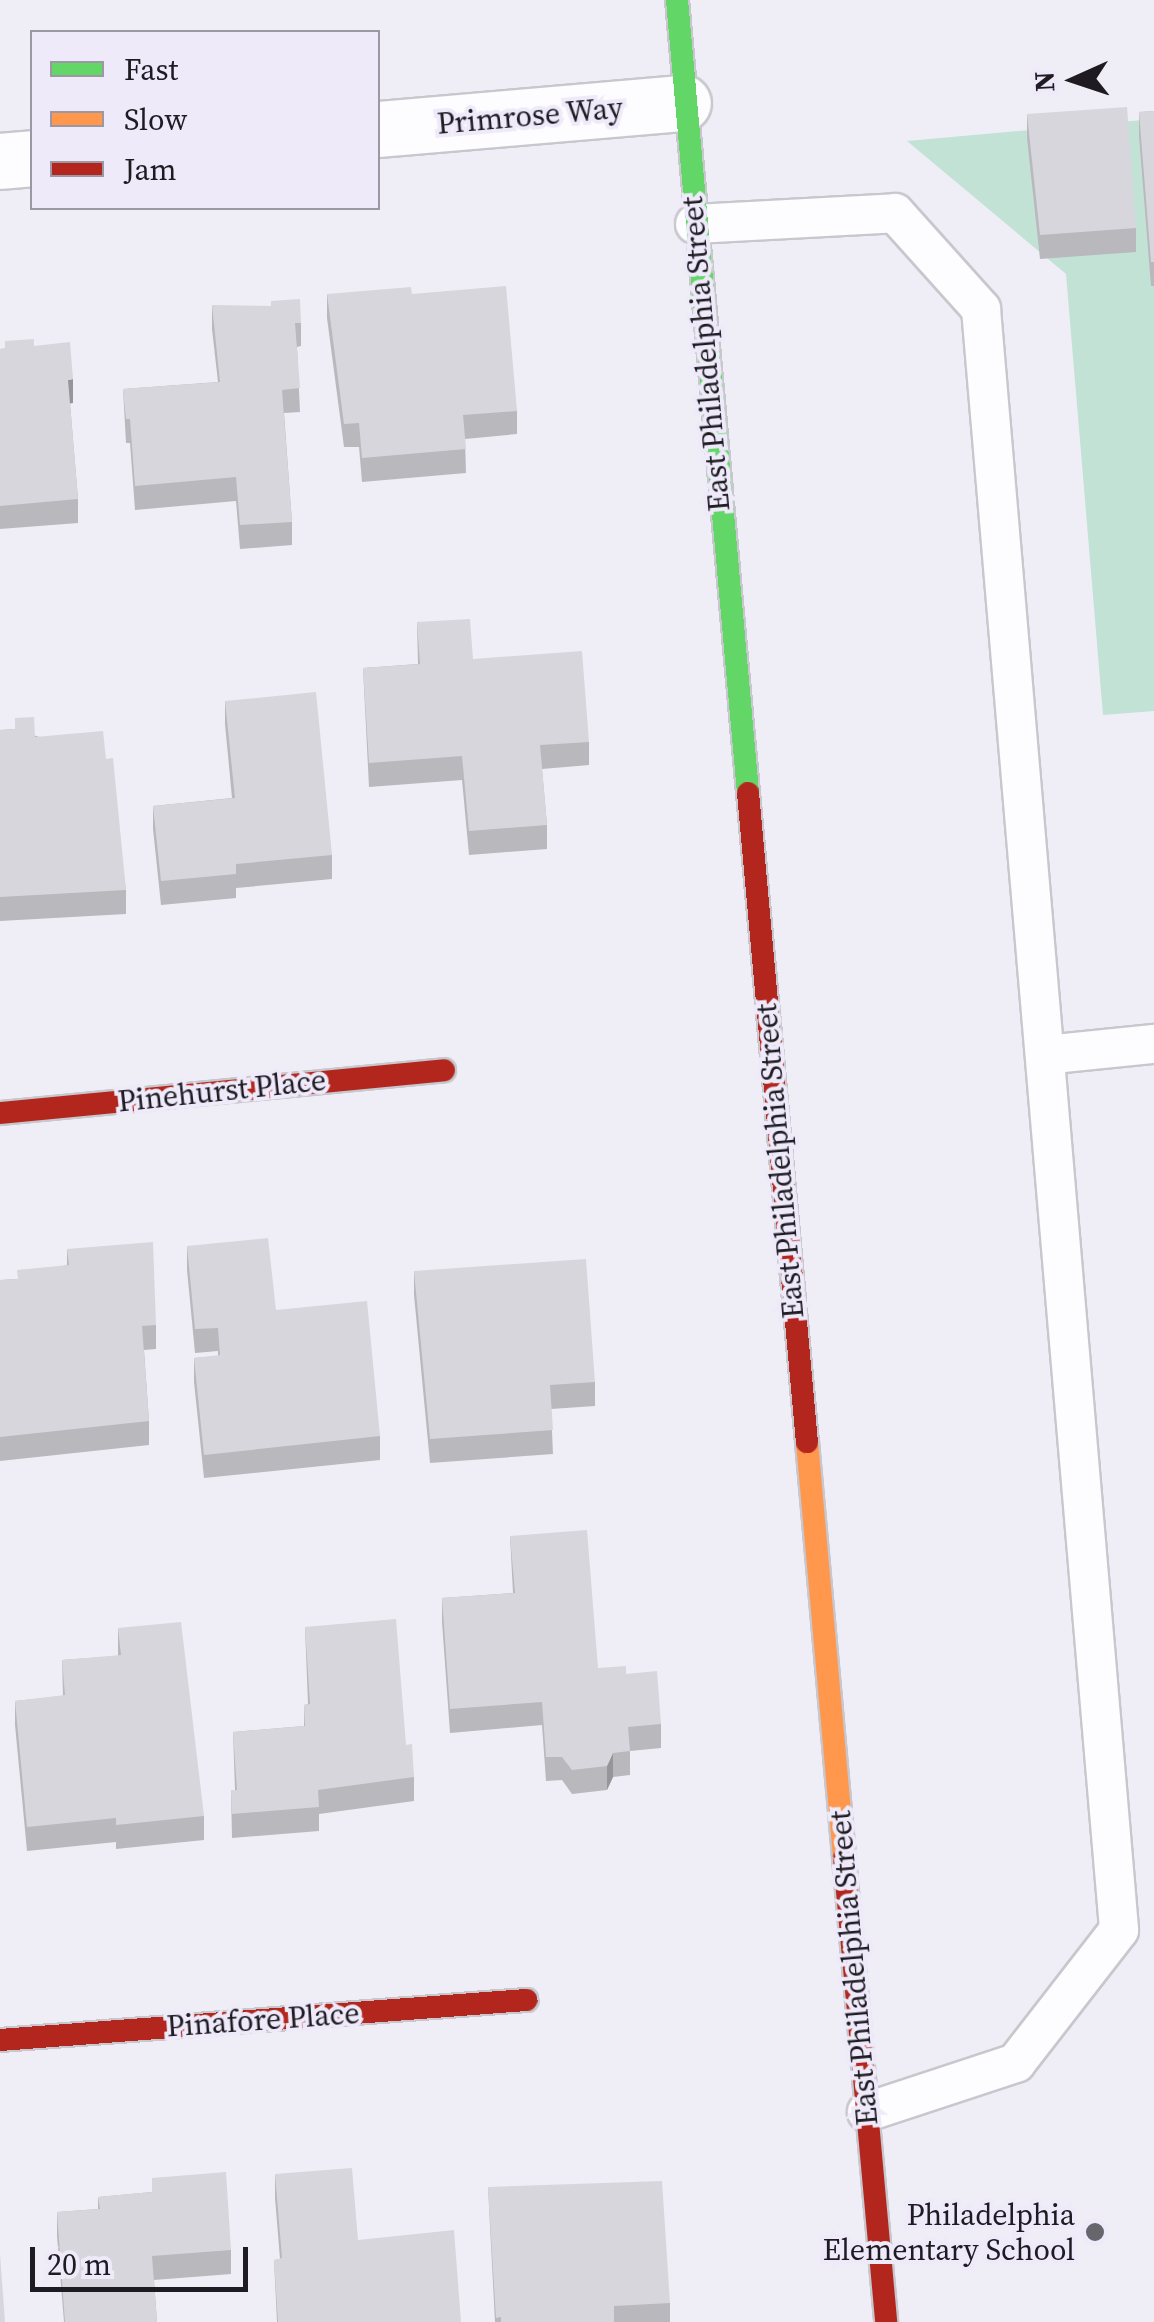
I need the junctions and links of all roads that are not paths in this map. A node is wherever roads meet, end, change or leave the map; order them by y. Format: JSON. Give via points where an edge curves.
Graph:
{"nodes":[{"id":1,"x":676,"y":0,"type":"edge"},
{"id":2,"x":684,"y":103,"type":"junction"},
{"id":3,"x":380,"y":129,"type":"edge"},
{"id":4,"x":30,"y":158,"type":"edge"},
{"id":5,"x":0,"y":160,"type":"edge"},
{"id":6,"x":694,"y":224,"type":"junction"},
{"id":7,"x":1154,"y":1044,"type":"edge"},
{"id":8,"x":1045,"y":1055,"type":"junction"},
{"id":9,"x":444,"y":1070,"type":"dead end"},
{"id":10,"x":0,"y":1113,"type":"edge"},
{"id":11,"x":526,"y":2000,"type":"dead end"},
{"id":12,"x":0,"y":2040,"type":"edge"},
{"id":13,"x":867,"y":2112,"type":"junction"},
{"id":14,"x":886,"y":2322,"type":"edge"}],
"edges":[{"from":1,"to":2,"type":"street","name":"East Philadelphia Street"},
{"from":2,"to":3,"type":"street","name":"Primrose Way"},
{"from":2,"to":6,"type":"street","name":"East Philadelphia Street"},
{"from":4,"to":5,"type":"street"},
{"from":6,"to":8,"type":"lane","via":[[895,213],[981,309]]},
{"from":6,"to":13,"type":"street","name":"East Philadelphia Street"},
{"from":7,"to":8,"type":"lane"},
{"from":8,"to":13,"type":"lane","via":[[1119,1930],[1016,2064]]},
{"from":9,"to":10,"type":"street","name":"Pinehurst Place"},
{"from":11,"to":12,"type":"street","name":"Pinafore Place"},
{"from":13,"to":14,"type":"street","name":"East Philadelphia Street"}]}
